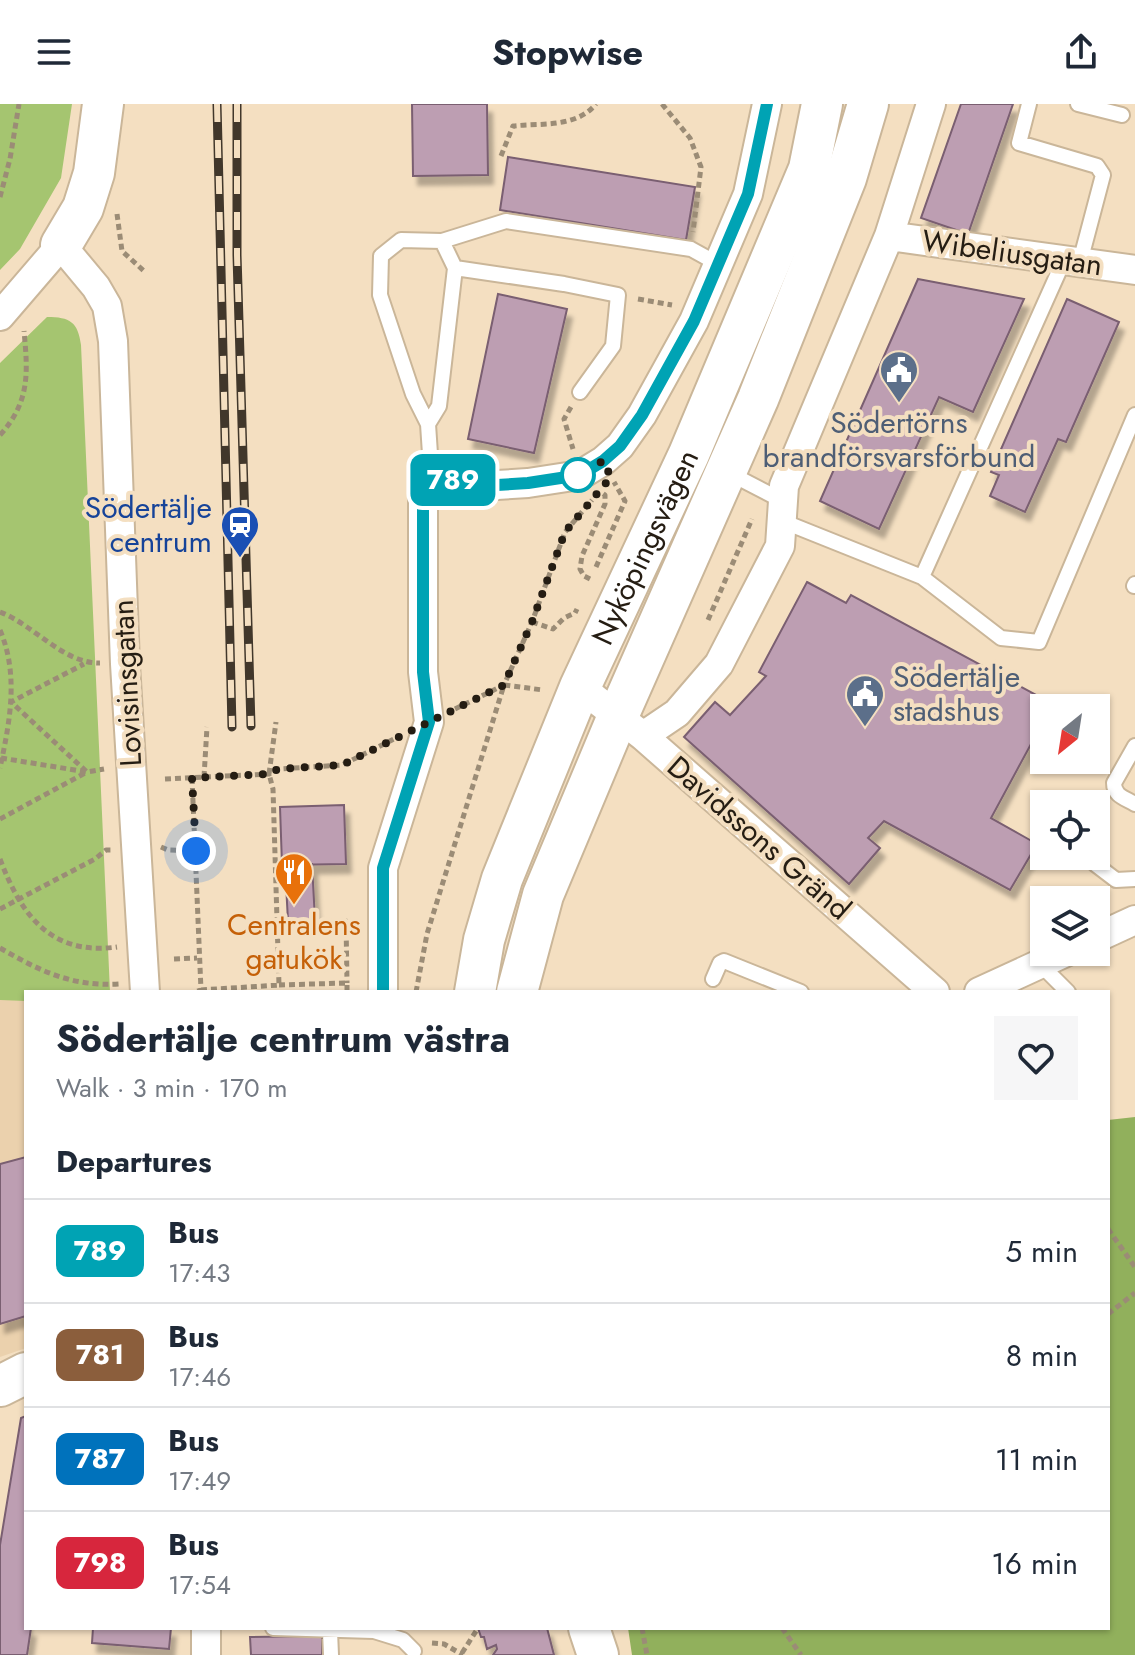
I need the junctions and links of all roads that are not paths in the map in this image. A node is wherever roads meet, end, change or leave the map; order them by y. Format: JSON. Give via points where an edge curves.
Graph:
{"nodes":[{"id":1,"x":103,"y":104,"type":"edge"},
{"id":2,"x":767,"y":104,"type":"edge"},
{"id":3,"x":822,"y":104,"type":"edge"},
{"id":4,"x":868,"y":104,"type":"edge"},
{"id":5,"x":931,"y":104,"type":"edge"},
{"id":6,"x":1029,"y":104,"type":"edge"},
{"id":7,"x":1078,"y":104,"type":"edge"},
{"id":8,"x":1122,"y":115,"type":"dead end"},
{"id":9,"x":889,"y":236,"type":"junction"},
{"id":10,"x":442,"y":241,"type":"junction"},
{"id":11,"x":61,"y":245,"type":"junction"},
{"id":12,"x":1072,"y":261,"type":"junction"},
{"id":13,"x":718,"y":264,"type":"junction"},
{"id":14,"x":455,"y":268,"type":"junction"},
{"id":15,"x":1135,"y":270,"type":"edge"},
{"id":16,"x":8,"y":307,"type":"edge"},
{"id":17,"x":580,"y":392,"type":"road end"},
{"id":18,"x":1135,"y":415,"type":"edge"},
{"id":19,"x":428,"y":424,"type":"junction"},
{"id":20,"x":708,"y":463,"type":"junction"},
{"id":21,"x":423,"y":476,"type":"junction"},
{"id":22,"x":777,"y":505,"type":"junction"},
{"id":23,"x":922,"y":577,"type":"junction"},
{"id":24,"x":568,"y":689,"type":"junction"},
{"id":25,"x":630,"y":726,"type":"junction"},
{"id":26,"x":1135,"y":746,"type":"edge"},
{"id":27,"x":1135,"y":804,"type":"edge"},
{"id":28,"x":1103,"y":870,"type":"edge"},
{"id":29,"x":1135,"y":879,"type":"edge"},
{"id":30,"x":1135,"y":920,"type":"edge"},
{"id":31,"x":1110,"y":932,"type":"edge"},
{"id":32,"x":1036,"y":966,"type":"edge"},
{"id":33,"x":1042,"y":966,"type":"edge"},
{"id":34,"x":713,"y":979,"type":"dead end"},
{"id":35,"x":145,"y":987,"type":"edge"},
{"id":36,"x":383,"y":990,"type":"edge"},
{"id":37,"x":475,"y":990,"type":"edge"},
{"id":38,"x":518,"y":990,"type":"edge"},
{"id":39,"x":796,"y":990,"type":"edge"},
{"id":40,"x":933,"y":990,"type":"edge"},
{"id":41,"x":983,"y":990,"type":"edge"},
{"id":42,"x":1066,"y":990,"type":"edge"},
{"id":43,"x":24,"y":1374,"type":"edge"},
{"id":44,"x":0,"y":1386,"type":"edge"},
{"id":45,"x":206,"y":1630,"type":"edge"},
{"id":46,"x":311,"y":1630,"type":"edge"},
{"id":47,"x":590,"y":1630,"type":"edge"},
{"id":48,"x":619,"y":1630,"type":"edge"},
{"id":49,"x":330,"y":1631,"type":"junction"},
{"id":50,"x":414,"y":1651,"type":"road end"},
{"id":51,"x":206,"y":1655,"type":"edge"},
{"id":52,"x":331,"y":1655,"type":"edge"},
{"id":53,"x":598,"y":1655,"type":"edge"},
{"id":54,"x":625,"y":1655,"type":"edge"}],
"edges":[{"from":1,"to":11,"type":"main road","via":[[94,173],[83,208]]},
{"from":2,"to":13,"type":"street","via":[[748,194]]},
{"from":3,"to":20,"type":"main road","name":"Nyköpingsvägen","via":[[809,169]]},
{"from":4,"to":20,"type":"main road","name":"Nyköpingsvägen","via":[[846,178],[758,399]]},
{"from":5,"to":9,"type":"street"},
{"from":6,"to":12,"type":"lane","via":[[1019,143],[1102,170]]},
{"from":7,"to":8,"type":"lane"},
{"from":9,"to":12,"type":"street","name":"Wibeliusgatan"},
{"from":9,"to":22,"type":"street"},
{"from":10,"to":13,"type":"lane","via":[[506,221],[691,249]]},
{"from":10,"to":14,"type":"lane"},
{"from":10,"to":19,"type":"lane","via":[[401,240],[381,256],[380,295]]},
{"from":11,"to":16,"type":"street"},
{"from":11,"to":35,"type":"street","name":"Lovisinsgatan","via":[[107,306],[113,341]]},
{"from":12,"to":15,"type":"street","name":"Wibeliusgatan"},
{"from":12,"to":23,"type":"lane"},
{"from":13,"to":21,"type":"street","via":[[694,321],[642,415],[603,461],[580,475],[528,483],[497,485]]},
{"from":14,"to":17,"type":"lane","via":[[618,295],[613,346]]},
{"from":14,"to":19,"type":"lane","via":[[439,406]]},
{"from":18,"to":23,"type":"lane","via":[[1039,642],[1001,638]]},
{"from":19,"to":21,"type":"lane","via":[[430,454]]},
{"from":20,"to":22,"type":"lane"},
{"from":20,"to":24,"type":"main road","name":"Nyköpingsvägen"},
{"from":20,"to":25,"type":"main road","name":"Nyköpingsvägen"},
{"from":21,"to":36,"type":"street","via":[[423,672],[429,722],[383,868]]},
{"from":22,"to":23,"type":"lane"},
{"from":22,"to":25,"type":"street","via":[[780,546],[719,664],[677,713]]},
{"from":24,"to":25,"type":"street","name":"Davidssons Gränd"},
{"from":24,"to":37,"type":"main road","name":"Nyköpingsvägen","via":[[502,879]]},
{"from":25,"to":38,"type":"main road","name":"Nyköpingsvägen","via":[[543,895]]},
{"from":25,"to":40,"type":"street","name":"Davidssons Gränd"},
{"from":26,"to":27,"type":"lane","via":[[1114,783],[1115,793]]},
{"from":28,"to":29,"type":"lane","via":[[1116,880]]},
{"from":30,"to":31,"type":"street"},
{"from":32,"to":41,"type":"street"},
{"from":33,"to":42,"type":"lane"},
{"from":34,"to":39,"type":"lane","via":[[724,961]]},
{"from":43,"to":44,"type":"main road"},
{"from":45,"to":51,"type":"street"},
{"from":46,"to":49,"type":"lane"},
{"from":47,"to":53,"type":"main road"},
{"from":48,"to":54,"type":"main road"},
{"from":49,"to":50,"type":"lane","via":[[374,1631],[403,1640]]},
{"from":49,"to":52,"type":"lane"}]}
